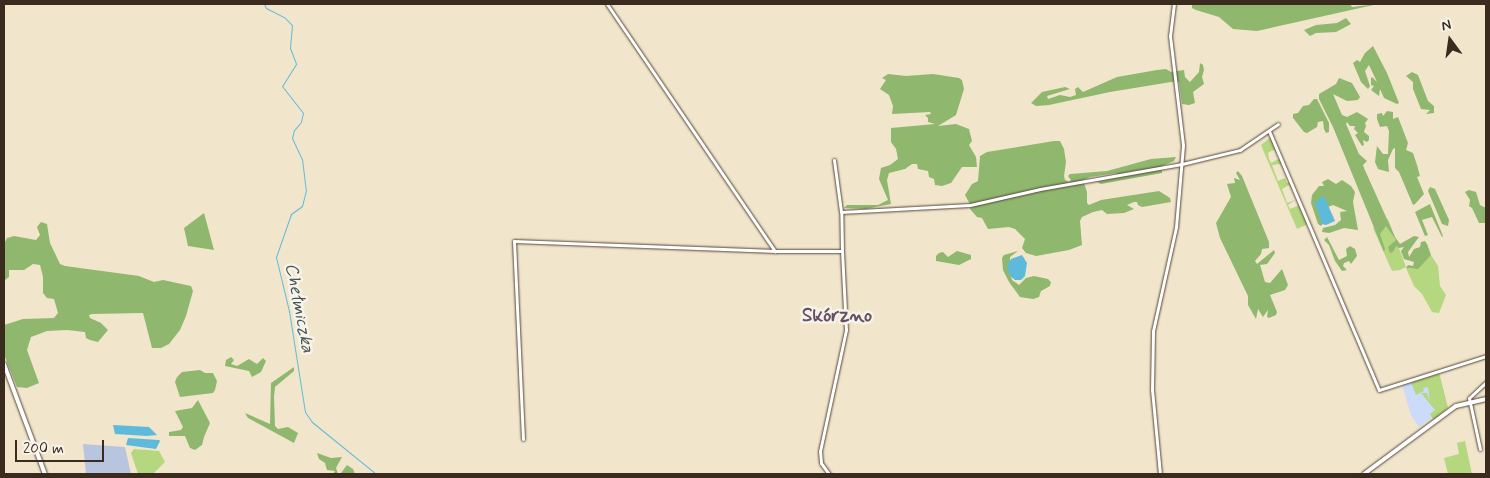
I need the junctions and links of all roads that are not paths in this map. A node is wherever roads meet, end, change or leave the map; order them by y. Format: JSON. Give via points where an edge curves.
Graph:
{"nodes":[{"id":1,"x":607,"y":4,"type":"edge"},
{"id":2,"x":1174,"y":4,"type":"edge"},
{"id":3,"x":1278,"y":124,"type":"dead end"},
{"id":4,"x":1269,"y":130,"type":"junction"},
{"id":5,"x":834,"y":160,"type":"dead end"},
{"id":6,"x":1182,"y":164,"type":"junction"},
{"id":7,"x":841,"y":212,"type":"junction"},
{"id":8,"x":776,"y":251,"type":"junction"},
{"id":9,"x":842,"y":251,"type":"junction"},
{"id":10,"x":1486,"y":356,"type":"edge"},
{"id":11,"x":4,"y":364,"type":"edge"},
{"id":12,"x":1486,"y":382,"type":"edge"},
{"id":13,"x":1486,"y":398,"type":"edge"},
{"id":14,"x":1470,"y":401,"type":"junction"},
{"id":15,"x":523,"y":439,"type":"dead end"},
{"id":16,"x":1480,"y":449,"type":"dead end"},
{"id":17,"x":45,"y":474,"type":"edge"},
{"id":18,"x":829,"y":474,"type":"edge"},
{"id":19,"x":1160,"y":474,"type":"edge"},
{"id":20,"x":1364,"y":474,"type":"edge"}],
"edges":[{"from":1,"to":8,"type":"street"},
{"from":2,"to":6,"type":"street","via":[[1170,36],[1183,145]]},
{"from":3,"to":4,"type":"street"},
{"from":4,"to":6,"type":"street","via":[[1240,150]]},
{"from":4,"to":10,"type":"street","via":[[1379,390]]},
{"from":5,"to":7,"type":"street"},
{"from":6,"to":7,"type":"street","via":[[1040,188],[970,205]]},
{"from":6,"to":19,"type":"street","via":[[1176,227],[1153,331],[1152,390]]},
{"from":7,"to":9,"type":"street"},
{"from":8,"to":9,"type":"street"},
{"from":8,"to":15,"type":"street","via":[[514,241]]},
{"from":9,"to":18,"type":"street","via":[[846,330],[820,452],[821,463]]},
{"from":11,"to":17,"type":"main road"},
{"from":12,"to":14,"type":"street","via":[[1469,396]]},
{"from":13,"to":14,"type":"main road"},
{"from":14,"to":16,"type":"street"},
{"from":14,"to":20,"type":"main road","via":[[1452,408]]}]}
